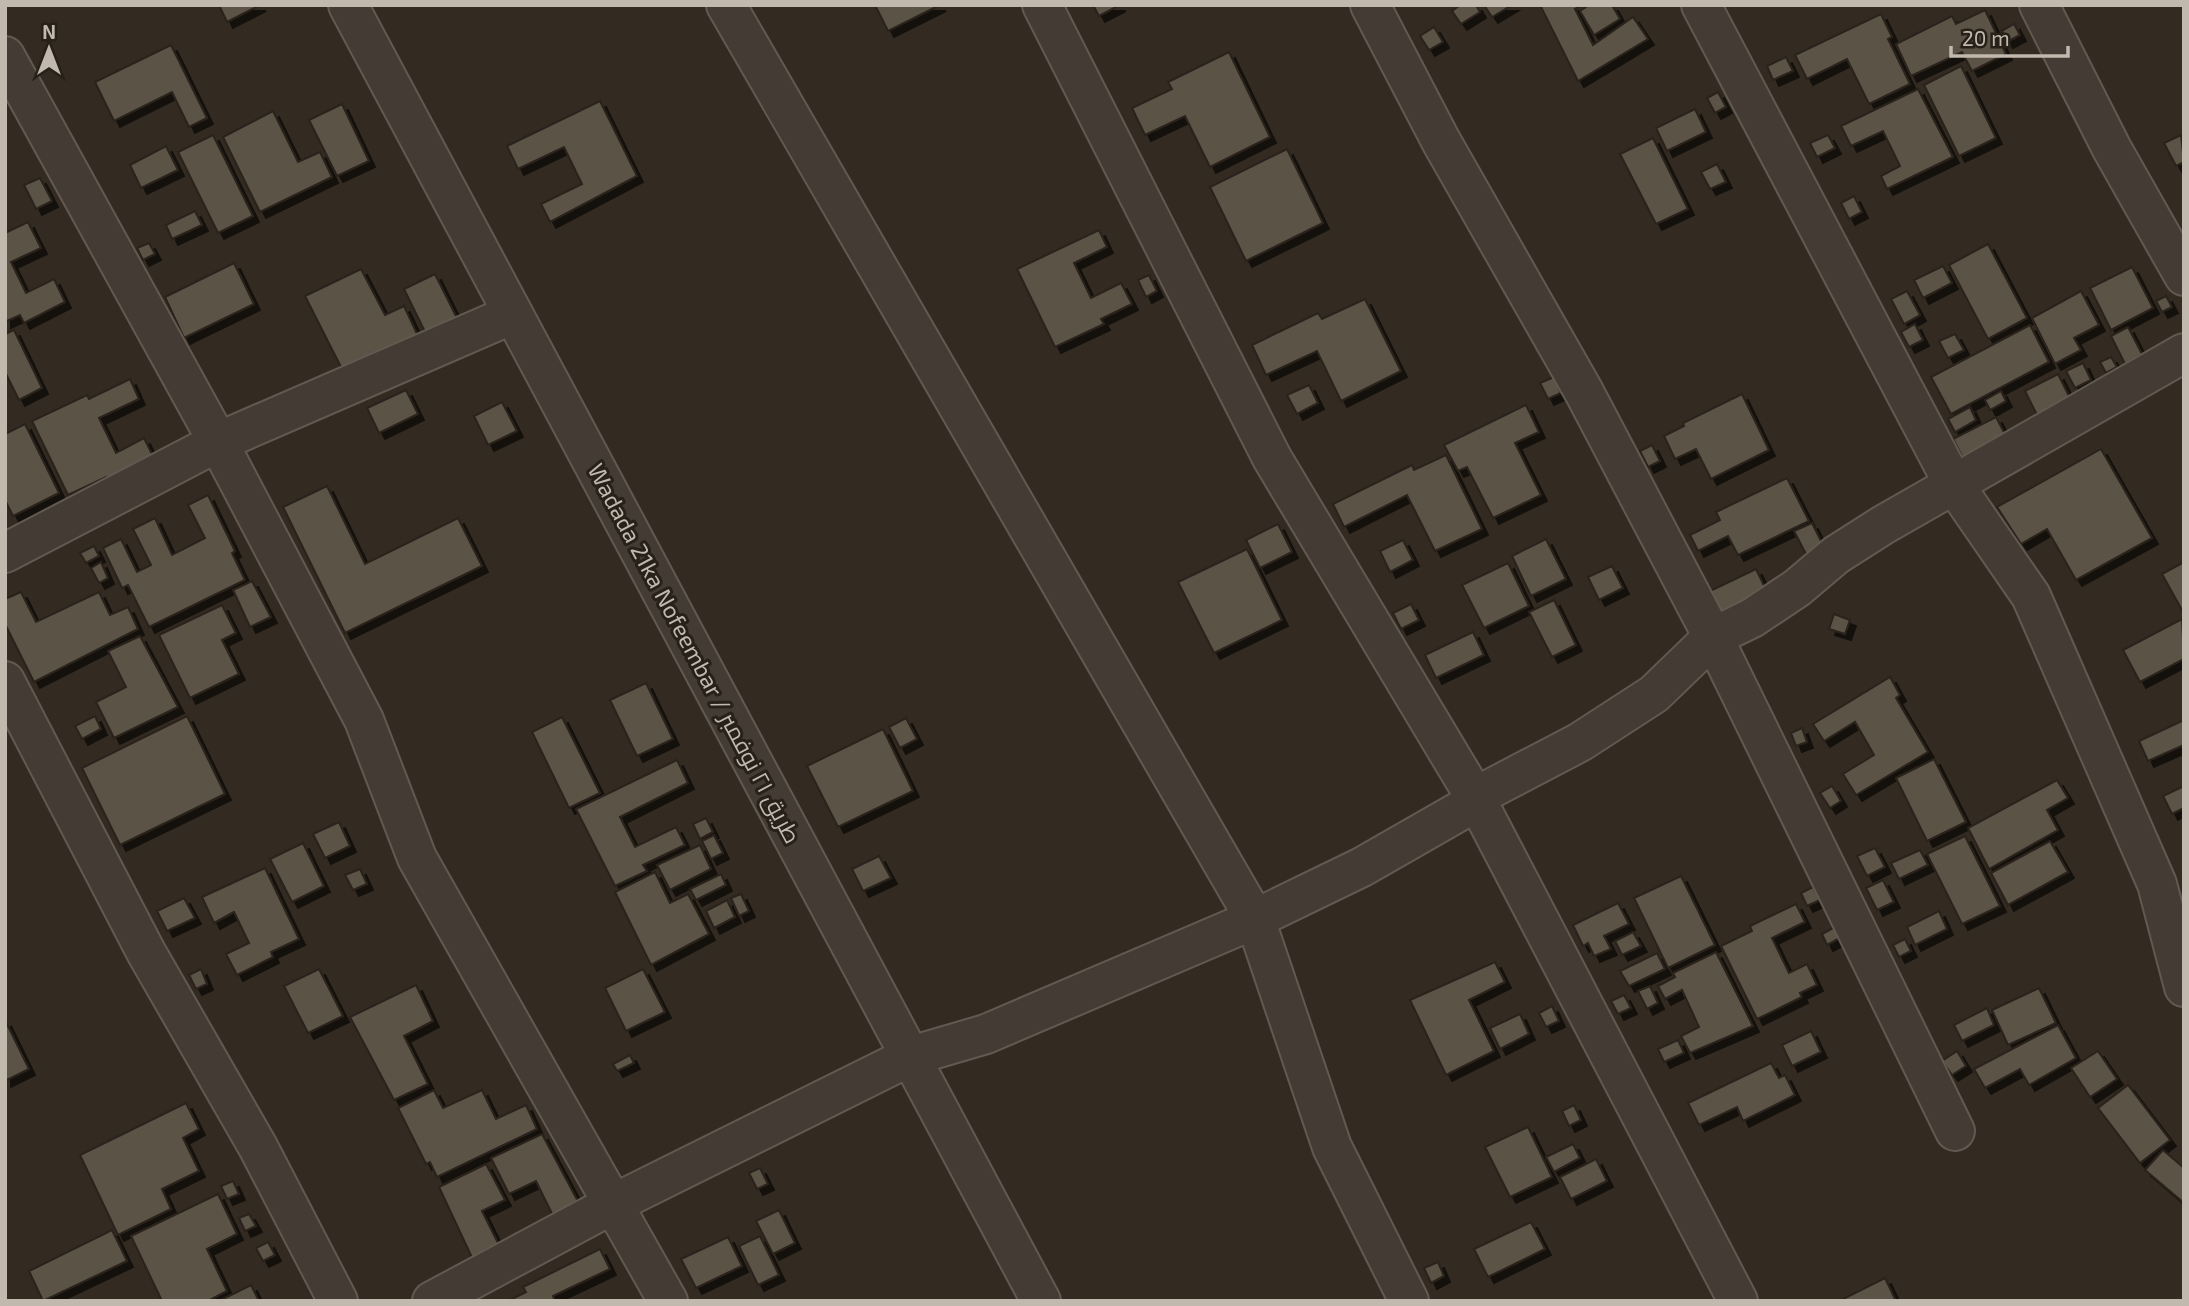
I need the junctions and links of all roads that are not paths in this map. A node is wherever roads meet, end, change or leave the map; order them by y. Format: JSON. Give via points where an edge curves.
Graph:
{"nodes":[{"id":1,"x":348,"y":5,"type":"edge"},
{"id":2,"x":726,"y":5,"type":"edge"},
{"id":3,"x":1042,"y":5,"type":"edge"},
{"id":4,"x":1370,"y":5,"type":"edge"},
{"id":5,"x":1701,"y":5,"type":"edge"},
{"id":6,"x":2039,"y":5,"type":"edge"},
{"id":7,"x":5,"y":55,"type":"edge"},
{"id":8,"x":2184,"y":276,"type":"edge"},
{"id":9,"x":513,"y":314,"type":"junction"},
{"id":10,"x":2184,"y":354,"type":"edge"},
{"id":11,"x":218,"y":442,"type":"junction"},
{"id":12,"x":1953,"y":483,"type":"junction"},
{"id":13,"x":5,"y":553,"type":"edge"},
{"id":14,"x":1713,"y":636,"type":"junction"},
{"id":15,"x":5,"y":681,"type":"edge"},
{"id":16,"x":1475,"y":797,"type":"junction"},
{"id":17,"x":1255,"y":919,"type":"junction"},
{"id":18,"x":2184,"y":987,"type":"edge"},
{"id":19,"x":911,"y":1056,"type":"junction"},
{"id":20,"x":1955,"y":1130,"type":"dead end"},
{"id":21,"x":615,"y":1203,"type":"junction"},
{"id":22,"x":338,"y":1301,"type":"edge"},
{"id":23,"x":432,"y":1301,"type":"edge"},
{"id":24,"x":668,"y":1301,"type":"edge"},
{"id":25,"x":1041,"y":1301,"type":"edge"},
{"id":26,"x":1409,"y":1301,"type":"edge"},
{"id":27,"x":1738,"y":1301,"type":"edge"}],
"edges":[{"from":1,"to":9,"type":"street","name":"Wadada 21ka Nofeembar / طريق ٢١ نوفمبر"},
{"from":2,"to":17,"type":"street"},
{"from":3,"to":16,"type":"street","via":[[1272,458]]},
{"from":4,"to":14,"type":"street"},
{"from":5,"to":12,"type":"street"},
{"from":6,"to":8,"type":"street","via":[[2112,149]]},
{"from":7,"to":11,"type":"street"},
{"from":9,"to":11,"type":"street"},
{"from":9,"to":19,"type":"street","name":"Wadada 21ka Nofeembar / طريق ٢١ نوفمبر"},
{"from":10,"to":12,"type":"street"},
{"from":11,"to":13,"type":"street"},
{"from":11,"to":21,"type":"street","via":[[364,720],[417,858]]},
{"from":12,"to":14,"type":"street","via":[[1836,555],[1752,618]]},
{"from":12,"to":18,"type":"street","via":[[2031,596],[2157,884]]},
{"from":14,"to":16,"type":"street","via":[[1654,694],[1580,743]]},
{"from":14,"to":20,"type":"street"},
{"from":15,"to":22,"type":"street","via":[[146,952],[258,1147]]},
{"from":16,"to":17,"type":"street","via":[[1465,808],[1362,867]]},
{"from":16,"to":27,"type":"street"},
{"from":17,"to":19,"type":"street","via":[[986,1034]]},
{"from":17,"to":26,"type":"street","via":[[1332,1147]]},
{"from":19,"to":21,"type":"street"},
{"from":19,"to":25,"type":"street","name":"Wadada 21ka Nofeembar / طريق ٢١ نوفمبر"},
{"from":21,"to":23,"type":"street"},
{"from":21,"to":24,"type":"street"}]}
